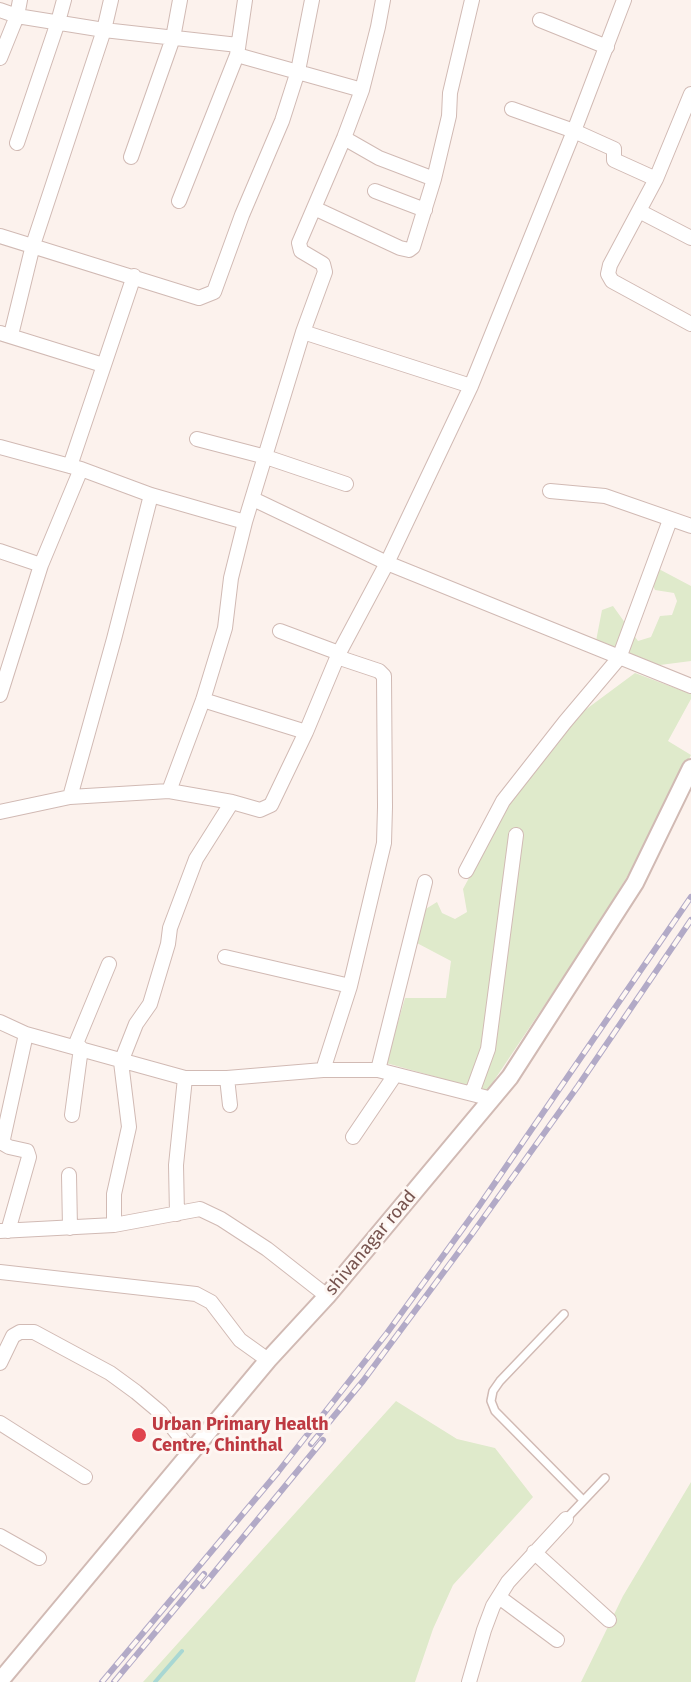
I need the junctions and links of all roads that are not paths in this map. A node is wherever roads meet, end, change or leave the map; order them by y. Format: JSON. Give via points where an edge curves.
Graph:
{"nodes":[{"id":1,"x":20,"y":0,"type":"edge"},
{"id":2,"x":64,"y":0,"type":"edge"},
{"id":3,"x":111,"y":0,"type":"edge"},
{"id":4,"x":180,"y":0,"type":"edge"},
{"id":5,"x":245,"y":0,"type":"edge"},
{"id":6,"x":312,"y":0,"type":"edge"},
{"id":7,"x":383,"y":0,"type":"edge"},
{"id":8,"x":472,"y":0,"type":"edge"},
{"id":9,"x":624,"y":0,"type":"edge"},
{"id":10,"x":0,"y":10,"type":"edge"},
{"id":11,"x":16,"y":16,"type":"junction"},
{"id":12,"x":540,"y":20,"type":"dead end"},
{"id":13,"x":58,"y":22,"type":"junction"},
{"id":14,"x":104,"y":30,"type":"junction"},
{"id":15,"x":173,"y":38,"type":"junction"},
{"id":16,"x":606,"y":47,"type":"junction"},
{"id":17,"x":237,"y":50,"type":"junction"},
{"id":18,"x":0,"y":58,"type":"edge"},
{"id":19,"x":298,"y":71,"type":"junction"},
{"id":20,"x":362,"y":90,"type":"junction"},
{"id":21,"x":691,"y":94,"type":"edge"},
{"id":22,"x":512,"y":109,"type":"dead end"},
{"id":23,"x":686,"y":123,"type":"edge"},
{"id":24,"x":574,"y":131,"type":"junction"},
{"id":25,"x":344,"y":138,"type":"junction"},
{"id":26,"x":17,"y":143,"type":"dead end"},
{"id":27,"x":131,"y":157,"type":"dead end"},
{"id":28,"x":434,"y":179,"type":"junction"},
{"id":29,"x":656,"y":179,"type":"junction"},
{"id":30,"x":375,"y":191,"type":"dead end"},
{"id":31,"x":179,"y":201,"type":"dead end"},
{"id":32,"x":314,"y":208,"type":"junction"},
{"id":33,"x":424,"y":210,"type":"junction"},
{"id":34,"x":639,"y":211,"type":"junction"},
{"id":35,"x":0,"y":236,"type":"edge"},
{"id":36,"x":691,"y":238,"type":"edge"},
{"id":37,"x":33,"y":245,"type":"junction"},
{"id":38,"x":134,"y":276,"type":"junction"},
{"id":39,"x":691,"y":324,"type":"edge"},
{"id":40,"x":303,"y":332,"type":"junction"},
{"id":41,"x":5,"y":334,"type":"edge"},
{"id":42,"x":104,"y":365,"type":"junction"},
{"id":43,"x":471,"y":386,"type":"junction"},
{"id":44,"x":197,"y":439,"type":"dead end"},
{"id":45,"x":0,"y":447,"type":"edge"},
{"id":46,"x":266,"y":457,"type":"junction"},
{"id":47,"x":76,"y":467,"type":"junction"},
{"id":48,"x":346,"y":484,"type":"dead end"},
{"id":49,"x":550,"y":491,"type":"dead end"},
{"id":50,"x":151,"y":495,"type":"junction"},
{"id":51,"x":253,"y":499,"type":"junction"},
{"id":52,"x":670,"y":520,"type":"junction"},
{"id":53,"x":245,"y":522,"type":"junction"},
{"id":54,"x":691,"y":526,"type":"edge"},
{"id":55,"x":0,"y":551,"type":"edge"},
{"id":56,"x":387,"y":563,"type":"junction"},
{"id":57,"x":41,"y":565,"type":"junction"},
{"id":58,"x":280,"y":631,"type":"dead end"},
{"id":59,"x":338,"y":655,"type":"junction"},
{"id":60,"x":619,"y":658,"type":"junction"},
{"id":61,"x":691,"y":686,"type":"edge"},
{"id":62,"x":0,"y":695,"type":"edge"},
{"id":63,"x":203,"y":700,"type":"junction"},
{"id":64,"x":306,"y":732,"type":"junction"},
{"id":65,"x":691,"y":768,"type":"edge"},
{"id":66,"x":169,"y":791,"type":"junction"},
{"id":67,"x":70,"y":797,"type":"junction"},
{"id":68,"x":232,"y":802,"type":"junction"},
{"id":69,"x":0,"y":812,"type":"edge"},
{"id":70,"x":516,"y":835,"type":"dead end"},
{"id":71,"x":466,"y":871,"type":"dead end"},
{"id":72,"x":425,"y":882,"type":"dead end"},
{"id":73,"x":225,"y":957,"type":"dead end"},
{"id":74,"x":109,"y":964,"type":"dead end"},
{"id":75,"x":350,"y":986,"type":"junction"},
{"id":76,"x":0,"y":1022,"type":"edge"},
{"id":77,"x":27,"y":1034,"type":"junction"},
{"id":78,"x":78,"y":1047,"type":"junction"},
{"id":79,"x":121,"y":1062,"type":"junction"},
{"id":80,"x":323,"y":1070,"type":"junction"},
{"id":81,"x":378,"y":1070,"type":"junction"},
{"id":82,"x":395,"y":1076,"type":"junction"},
{"id":83,"x":185,"y":1078,"type":"junction"},
{"id":84,"x":227,"y":1078,"type":"junction"},
{"id":85,"x":472,"y":1093,"type":"junction"},
{"id":86,"x":492,"y":1099,"type":"junction"},
{"id":87,"x":230,"y":1105,"type":"dead end"},
{"id":88,"x":72,"y":1115,"type":"dead end"},
{"id":89,"x":353,"y":1137,"type":"dead end"},
{"id":90,"x":69,"y":1175,"type":"dead end"},
{"id":91,"x":177,"y":1214,"type":"junction"},
{"id":92,"x":114,"y":1225,"type":"junction"},
{"id":93,"x":70,"y":1228,"type":"junction"},
{"id":94,"x":4,"y":1231,"type":"edge"},
{"id":95,"x":0,"y":1272,"type":"edge"},
{"id":96,"x":327,"y":1296,"type":"junction"},
{"id":97,"x":564,"y":1314,"type":"dead end"},
{"id":98,"x":268,"y":1360,"type":"junction"},
{"id":99,"x":0,"y":1363,"type":"edge"},
{"id":100,"x":0,"y":1423,"type":"edge"},
{"id":101,"x":192,"y":1452,"type":"junction"},
{"id":102,"x":85,"y":1477,"type":"dead end"},
{"id":103,"x":605,"y":1478,"type":"dead end"},
{"id":104,"x":584,"y":1500,"type":"junction"},
{"id":105,"x":566,"y":1519,"type":"joint"},
{"id":106,"x":0,"y":1536,"type":"edge"},
{"id":107,"x":534,"y":1552,"type":"junction"},
{"id":108,"x":39,"y":1558,"type":"dead end"},
{"id":109,"x":499,"y":1597,"type":"junction"},
{"id":110,"x":609,"y":1620,"type":"dead end"},
{"id":111,"x":557,"y":1640,"type":"dead end"},
{"id":112,"x":0,"y":1681,"type":"edge"},
{"id":113,"x":469,"y":1682,"type":"edge"}],
"edges":[{"from":1,"to":11,"type":"street"},
{"from":2,"to":13,"type":"street"},
{"from":3,"to":14,"type":"street"},
{"from":4,"to":15,"type":"street"},
{"from":5,"to":17,"type":"street"},
{"from":6,"to":19,"type":"street"},
{"from":7,"to":20,"type":"street"},
{"from":8,"to":28,"type":"street"},
{"from":9,"to":16,"type":"street"},
{"from":10,"to":11,"type":"street"},
{"from":11,"to":13,"type":"street"},
{"from":11,"to":18,"type":"street"},
{"from":12,"to":16,"type":"street"},
{"from":13,"to":14,"type":"street"},
{"from":13,"to":26,"type":"street"},
{"from":14,"to":15,"type":"street"},
{"from":14,"to":37,"type":"street"},
{"from":15,"to":17,"type":"street"},
{"from":15,"to":27,"type":"street"},
{"from":16,"to":24,"type":"street"},
{"from":17,"to":19,"type":"street"},
{"from":17,"to":31,"type":"street"},
{"from":19,"to":20,"type":"street"},
{"from":19,"to":38,"type":"street","via":[[214,292],[199,298]]},
{"from":20,"to":25,"type":"street"},
{"from":21,"to":23,"type":"street"},
{"from":22,"to":24,"type":"street"},
{"from":23,"to":29,"type":"street"},
{"from":24,"to":29,"type":"street","via":[[614,149],[614,160]]},
{"from":24,"to":43,"type":"street"},
{"from":25,"to":28,"type":"street","via":[[379,158]]},
{"from":25,"to":32,"type":"street"},
{"from":28,"to":33,"type":"street"},
{"from":29,"to":34,"type":"street"},
{"from":30,"to":33,"type":"street"},
{"from":32,"to":33,"type":"street","via":[[409,250]]},
{"from":32,"to":40,"type":"street","via":[[299,243],[301,251],[322,264],[325,272]]},
{"from":34,"to":36,"type":"street"},
{"from":34,"to":39,"type":"street","via":[[608,274],[612,281]]},
{"from":35,"to":37,"type":"street"},
{"from":37,"to":38,"type":"street"},
{"from":37,"to":41,"type":"street"},
{"from":38,"to":42,"type":"street"},
{"from":40,"to":43,"type":"street"},
{"from":40,"to":46,"type":"street"},
{"from":41,"to":42,"type":"street"},
{"from":42,"to":47,"type":"street"},
{"from":43,"to":56,"type":"street"},
{"from":44,"to":46,"type":"street"},
{"from":45,"to":47,"type":"street"},
{"from":46,"to":48,"type":"street"},
{"from":46,"to":51,"type":"street"},
{"from":47,"to":50,"type":"street"},
{"from":47,"to":57,"type":"street"},
{"from":49,"to":52,"type":"street","via":[[605,496]]},
{"from":50,"to":53,"type":"street"},
{"from":50,"to":67,"type":"street"},
{"from":51,"to":53,"type":"street"},
{"from":51,"to":56,"type":"street"},
{"from":52,"to":54,"type":"street"},
{"from":52,"to":60,"type":"street"},
{"from":53,"to":63,"type":"street","via":[[231,578],[225,628]]},
{"from":55,"to":57,"type":"street"},
{"from":56,"to":59,"type":"street"},
{"from":56,"to":60,"type":"street"},
{"from":57,"to":62,"type":"street"},
{"from":58,"to":59,"type":"street"},
{"from":59,"to":64,"type":"street"},
{"from":59,"to":75,"type":"street","via":[[379,671],[384,679],[384,843]]},
{"from":60,"to":61,"type":"street"},
{"from":60,"to":71,"type":"street","via":[[503,801]]},
{"from":63,"to":64,"type":"street"},
{"from":63,"to":66,"type":"street"},
{"from":64,"to":68,"type":"street","via":[[271,805],[260,810]]},
{"from":65,"to":86,"type":"street","name":"shivanagar road","via":[[635,883]]},
{"from":66,"to":67,"type":"street"},
{"from":66,"to":68,"type":"street"},
{"from":67,"to":69,"type":"street"},
{"from":68,"to":79,"type":"street","via":[[196,859],[170,928],[150,1004],[136,1024]]},
{"from":70,"to":85,"type":"street","via":[[488,1049]]},
{"from":72,"to":81,"type":"street"},
{"from":73,"to":75,"type":"street"},
{"from":74,"to":78,"type":"street"},
{"from":75,"to":80,"type":"street"},
{"from":76,"to":77,"type":"street"},
{"from":77,"to":78,"type":"street"},
{"from":77,"to":94,"type":"street","via":[[3,1139],[9,1147],[27,1151],[29,1157]]},
{"from":78,"to":79,"type":"street"},
{"from":78,"to":88,"type":"street"},
{"from":79,"to":83,"type":"street"},
{"from":79,"to":92,"type":"street","via":[[129,1127],[114,1194]]},
{"from":80,"to":81,"type":"street"},
{"from":80,"to":84,"type":"street"},
{"from":81,"to":82,"type":"street"},
{"from":82,"to":85,"type":"street"},
{"from":82,"to":89,"type":"street"},
{"from":83,"to":84,"type":"street"},
{"from":83,"to":91,"type":"street","via":[[176,1165]]},
{"from":84,"to":87,"type":"street"},
{"from":85,"to":86,"type":"street"},
{"from":86,"to":96,"type":"street","name":"shivanagar road"},
{"from":90,"to":93,"type":"street"},
{"from":91,"to":92,"type":"street"},
{"from":91,"to":96,"type":"street","via":[[200,1209],[211,1213],[267,1249]]},
{"from":92,"to":93,"type":"street"},
{"from":93,"to":94,"type":"street"},
{"from":95,"to":98,"type":"street","via":[[196,1294],[211,1302],[240,1340]]},
{"from":96,"to":98,"type":"street","name":"shivanagar road"},
{"from":97,"to":104,"type":"lane","via":[[500,1381],[491,1401],[495,1411]]},
{"from":98,"to":101,"type":"street","name":"shivanagar road"},
{"from":99,"to":101,"type":"street","via":[[14,1336],[34,1332],[110,1373],[136,1392],[161,1413]]},
{"from":100,"to":102,"type":"street"},
{"from":101,"to":112,"type":"street","name":"shivanagar road"},
{"from":103,"to":104,"type":"lane"},
{"from":104,"to":105,"type":"lane"},
{"from":105,"to":107,"type":"street"},
{"from":106,"to":108,"type":"street"},
{"from":107,"to":109,"type":"street"},
{"from":107,"to":110,"type":"street"},
{"from":109,"to":111,"type":"street"},
{"from":109,"to":113,"type":"street","via":[[484,1630]]}]}
